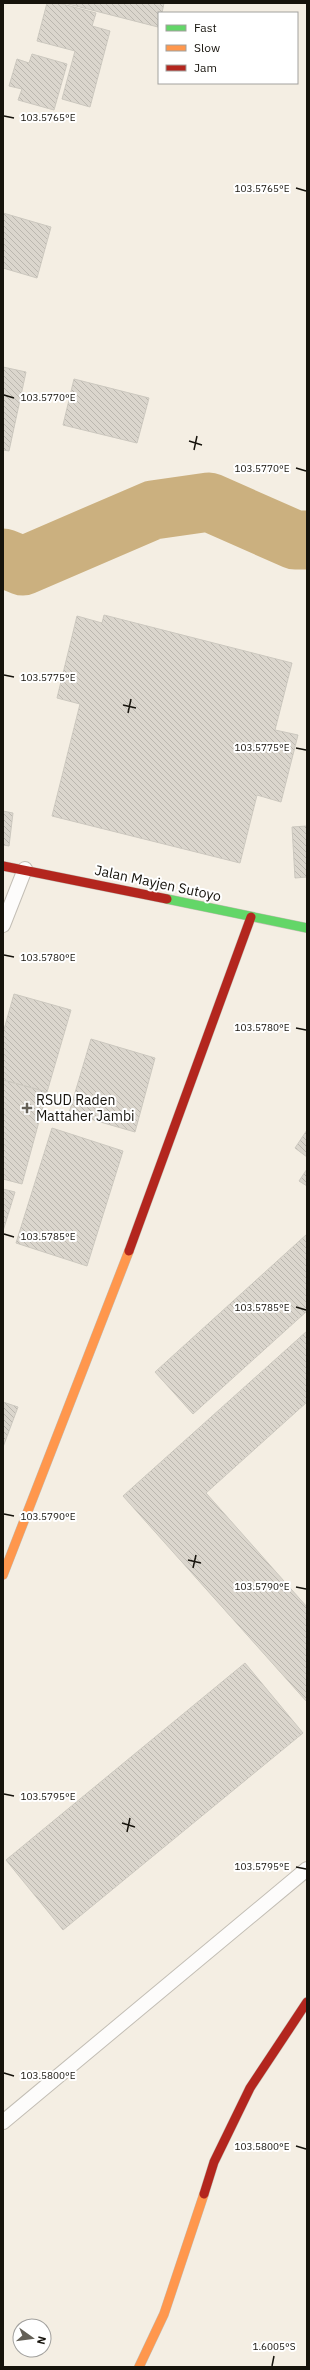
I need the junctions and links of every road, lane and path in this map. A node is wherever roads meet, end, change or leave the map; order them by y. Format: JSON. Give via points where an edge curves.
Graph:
{"nodes":[{"id":1,"x":3,"y":866,"type":"edge"},
{"id":2,"x":25,"y":869,"type":"junction"},
{"id":3,"x":251,"y":917,"type":"junction"},
{"id":4,"x":3,"y":925,"type":"edge"},
{"id":5,"x":307,"y":928,"type":"edge"},
{"id":6,"x":3,"y":1575,"type":"edge"},
{"id":7,"x":307,"y":1868,"type":"edge"},
{"id":8,"x":307,"y":2002,"type":"edge"},
{"id":9,"x":3,"y":2122,"type":"edge"},
{"id":10,"x":139,"y":2367,"type":"edge"}],
"edges":[{"from":1,"to":2,"type":"street","name":"Jalan Mayjen Sutoyo"},
{"from":2,"to":3,"type":"street","name":"Jalan Mayjen Sutoyo"},
{"from":2,"to":4,"type":"lane"},
{"from":3,"to":5,"type":"street","name":"Jalan Mayjen Sutoyo"},
{"from":3,"to":6,"type":"street","via":[[152,1190]]},
{"from":7,"to":9,"type":"lane"},
{"from":8,"to":10,"type":"street","via":[[250,2088],[214,2162],[164,2314]]}]}
